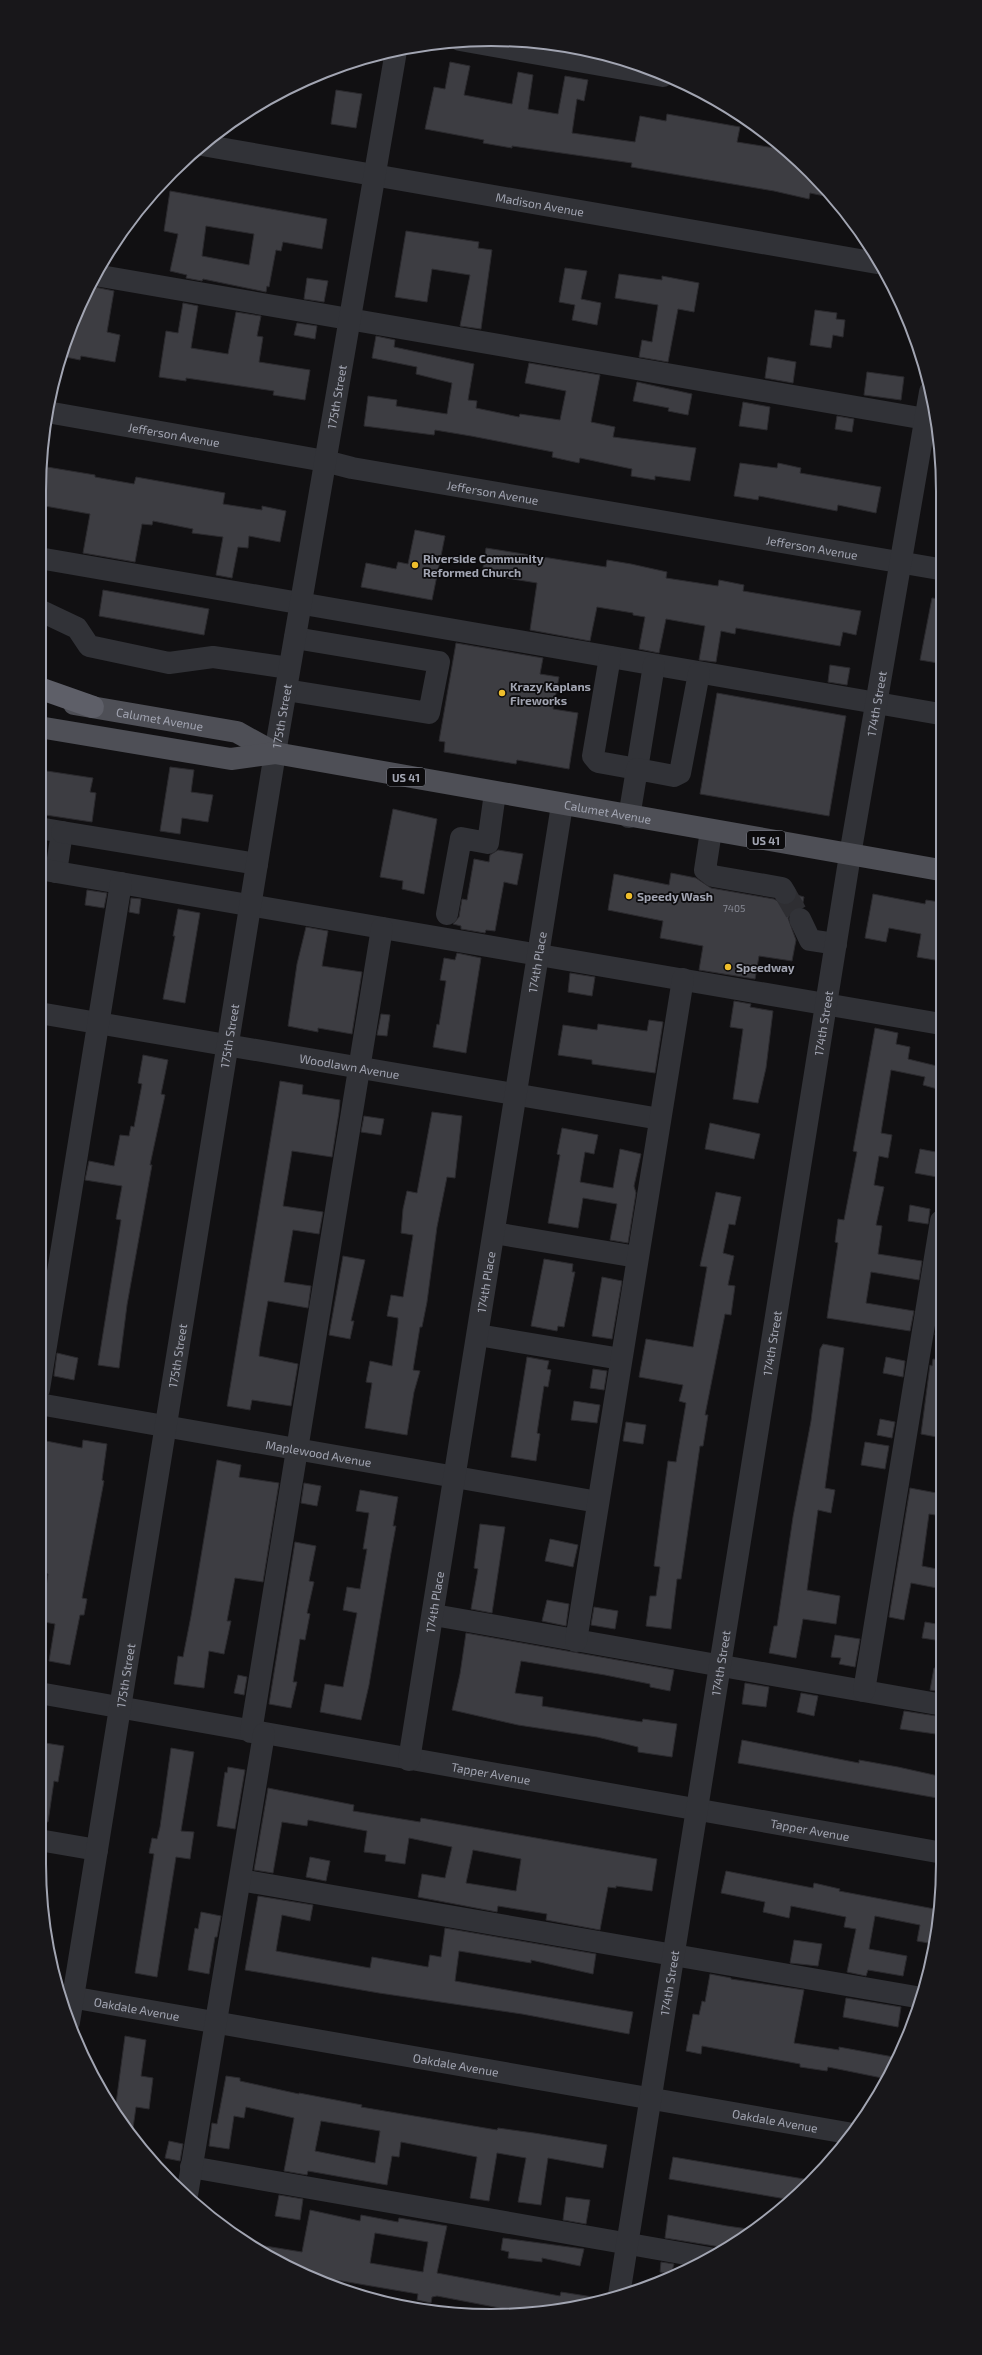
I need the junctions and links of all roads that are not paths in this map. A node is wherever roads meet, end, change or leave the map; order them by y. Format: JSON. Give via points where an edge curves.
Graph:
{"nodes":[{"id":1,"x":495,"y":46,"type":"edge"},
{"id":2,"x":395,"y":57,"type":"edge"},
{"id":3,"x":638,"y":72,"type":"edge"},
{"id":4,"x":210,"y":146,"type":"edge"},
{"id":5,"x":375,"y":175,"type":"junction"},
{"id":6,"x":872,"y":262,"type":"edge"},
{"id":7,"x":102,"y":276,"type":"edge"},
{"id":8,"x":350,"y":320,"type":"junction"},
{"id":9,"x":53,"y":413,"type":"edge"},
{"id":10,"x":930,"y":420,"type":"edge"},
{"id":11,"x":930,"y":423,"type":"edge"},
{"id":12,"x":325,"y":461,"type":"junction"},
{"id":13,"x":46,"y":559,"type":"edge"},
{"id":14,"x":901,"y":563,"type":"junction"},
{"id":15,"x":936,"y":568,"type":"edge"},
{"id":16,"x":301,"y":604,"type":"junction"},
{"id":17,"x":46,"y":613,"type":"edge"},
{"id":18,"x":295,"y":638,"type":"junction"},
{"id":19,"x":610,"y":657,"type":"junction"},
{"id":20,"x":290,"y":668,"type":"junction"},
{"id":21,"x":654,"y":668,"type":"junction"},
{"id":22,"x":699,"y":672,"type":"junction"},
{"id":23,"x":46,"y":690,"type":"edge"},
{"id":24,"x":286,"y":690,"type":"junction"},
{"id":25,"x":46,"y":698,"type":"edge"},
{"id":26,"x":877,"y":703,"type":"junction"},
{"id":27,"x":93,"y":707,"type":"junction"},
{"id":28,"x":936,"y":713,"type":"edge"},
{"id":29,"x":46,"y":728,"type":"edge"},
{"id":30,"x":275,"y":753,"type":"junction"},
{"id":31,"x":637,"y":770,"type":"junction"},
{"id":32,"x":495,"y":793,"type":"junction"},
{"id":33,"x":562,"y":805,"type":"junction"},
{"id":34,"x":629,"y":816,"type":"junction"},
{"id":35,"x":46,"y":829,"type":"edge"},
{"id":36,"x":711,"y":831,"type":"junction"},
{"id":37,"x":62,"y":832,"type":"junction"},
{"id":38,"x":850,"y":855,"type":"junction"},
{"id":39,"x":257,"y":864,"type":"junction"},
{"id":40,"x":936,"y":869,"type":"edge"},
{"id":41,"x":47,"y":870,"type":"edge"},
{"id":42,"x":120,"y":883,"type":"junction"},
{"id":43,"x":785,"y":893,"type":"tunnel mouth"},
{"id":44,"x":250,"y":906,"type":"junction"},
{"id":45,"x":447,"y":914,"type":"dead end"},
{"id":46,"x":800,"y":919,"type":"tunnel mouth"},
{"id":47,"x":382,"y":928,"type":"junction"},
{"id":48,"x":836,"y":944,"type":"junction"},
{"id":49,"x":538,"y":954,"type":"junction"},
{"id":50,"x":683,"y":979,"type":"junction"},
{"id":51,"x":826,"y":1004,"type":"junction"},
{"id":52,"x":46,"y":1013,"type":"edge"},
{"id":53,"x":98,"y":1023,"type":"junction"},
{"id":54,"x":936,"y":1023,"type":"edge"},
{"id":55,"x":227,"y":1046,"type":"junction"},
{"id":56,"x":358,"y":1067,"type":"junction"},
{"id":57,"x":517,"y":1093,"type":"junction"},
{"id":58,"x":660,"y":1118,"type":"junction"},
{"id":59,"x":494,"y":1232,"type":"junction"},
{"id":60,"x":936,"y":1252,"type":"edge"},
{"id":61,"x":638,"y":1257,"type":"junction"},
{"id":62,"x":478,"y":1335,"type":"junction"},
{"id":63,"x":46,"y":1346,"type":"edge"},
{"id":64,"x":621,"y":1359,"type":"junction"},
{"id":65,"x":46,"y":1405,"type":"edge"},
{"id":66,"x":166,"y":1426,"type":"junction"},
{"id":67,"x":296,"y":1449,"type":"junction"},
{"id":68,"x":456,"y":1477,"type":"junction"},
{"id":69,"x":598,"y":1502,"type":"junction"},
{"id":70,"x":434,"y":1615,"type":"junction"},
{"id":71,"x":576,"y":1641,"type":"junction"},
{"id":72,"x":720,"y":1666,"type":"junction"},
{"id":73,"x":864,"y":1691,"type":"junction"},
{"id":74,"x":46,"y":1694,"type":"edge"},
{"id":75,"x":936,"y":1704,"type":"edge"},
{"id":76,"x":120,"y":1708,"type":"junction"},
{"id":77,"x":257,"y":1733,"type":"junction"},
{"id":78,"x":409,"y":1760,"type":"junction"},
{"id":79,"x":697,"y":1809,"type":"junction"},
{"id":80,"x":46,"y":1841,"type":"edge"},
{"id":81,"x":97,"y":1850,"type":"junction"},
{"id":82,"x":936,"y":1852,"type":"edge"},
{"id":83,"x":240,"y":1880,"type":"junction"},
{"id":84,"x":673,"y":1954,"type":"junction"},
{"id":85,"x":66,"y":1996,"type":"edge"},
{"id":86,"x":915,"y":1997,"type":"edge"},
{"id":87,"x":215,"y":2022,"type":"junction"},
{"id":88,"x":650,"y":2098,"type":"junction"},
{"id":89,"x":846,"y":2133,"type":"edge"},
{"id":90,"x":191,"y":2167,"type":"junction"},
{"id":91,"x":188,"y":2190,"type":"edge"},
{"id":92,"x":627,"y":2243,"type":"junction"},
{"id":93,"x":700,"y":2256,"type":"edge"},
{"id":94,"x":620,"y":2290,"type":"edge"}],
"edges":[{"from":1,"to":3,"type":"street"},
{"from":2,"to":5,"type":"street","name":"175th Street"},
{"from":4,"to":5,"type":"street","name":"Madison Avenue"},
{"from":5,"to":6,"type":"street","name":"Madison Avenue"},
{"from":5,"to":8,"type":"street","name":"175th Street"},
{"from":7,"to":8,"type":"street"},
{"from":8,"to":10,"type":"street"},
{"from":8,"to":12,"type":"street","name":"175th Street"},
{"from":9,"to":12,"type":"street","name":"Jefferson Avenue"},
{"from":11,"to":14,"type":"street","name":"174th Street"},
{"from":12,"to":14,"type":"street","name":"Jefferson Avenue"},
{"from":12,"to":16,"type":"street","name":"175th Street"},
{"from":13,"to":16,"type":"street"},
{"from":14,"to":15,"type":"street","name":"Jefferson Avenue"},
{"from":14,"to":26,"type":"street","name":"174th Street"},
{"from":16,"to":18,"type":"street","name":"175th Street"},
{"from":16,"to":19,"type":"street"},
{"from":17,"to":20,"type":"street","via":[[77,628],[89,646],[168,663],[213,657]]},
{"from":18,"to":20,"type":"street","name":"175th Street"},
{"from":18,"to":24,"type":"street","via":[[439,662],[429,713]]},
{"from":19,"to":21,"type":"street"},
{"from":19,"to":31,"type":"street","via":[[593,756],[598,762]]},
{"from":20,"to":24,"type":"street","name":"175th Street"},
{"from":21,"to":22,"type":"street"},
{"from":21,"to":31,"type":"street"},
{"from":22,"to":26,"type":"street"},
{"from":22,"to":31,"type":"street","via":[[680,773],[674,776]]},
{"from":23,"to":27,"type":"highway"},
{"from":24,"to":30,"type":"street","name":"175th Street"},
{"from":25,"to":27,"type":"main road","name":"Calumet Avenue"},
{"from":26,"to":28,"type":"street"},
{"from":26,"to":38,"type":"street","name":"174th Street"},
{"from":27,"to":30,"type":"main road","name":"Calumet Avenue","number":"US 41","via":[[237,732]]},
{"from":29,"to":30,"type":"main road","name":"Calumet Avenue","number":"US 41","via":[[231,759]]},
{"from":30,"to":32,"type":"main road","name":"Calumet Avenue","number":"US 41"},
{"from":30,"to":39,"type":"street","name":"175th Street"},
{"from":31,"to":34,"type":"street"},
{"from":32,"to":33,"type":"main road","name":"Calumet Avenue","number":"US 41"},
{"from":32,"to":45,"type":"street","via":[[488,843],[461,838]]},
{"from":33,"to":34,"type":"main road","name":"Calumet Avenue","number":"US 41"},
{"from":33,"to":49,"type":"street","name":"174th Place"},
{"from":34,"to":36,"type":"main road","name":"Calumet Avenue","number":"US 41"},
{"from":35,"to":37,"type":"street"},
{"from":36,"to":38,"type":"main road","name":"Calumet Avenue","number":"US 41"},
{"from":36,"to":43,"type":"street","via":[[705,870],[713,876],[782,888]]},
{"from":37,"to":39,"type":"street"},
{"from":37,"to":41,"type":"street"},
{"from":38,"to":40,"type":"main road","name":"Calumet Avenue","number":"US 41"},
{"from":38,"to":48,"type":"street","name":"174th Street"},
{"from":39,"to":44,"type":"street","name":"175th Street"},
{"from":41,"to":42,"type":"street"},
{"from":42,"to":44,"type":"street"},
{"from":42,"to":53,"type":"street"},
{"from":44,"to":47,"type":"street"},
{"from":44,"to":55,"type":"street","name":"175th Street"},
{"from":46,"to":48,"type":"street","via":[[810,940]]},
{"from":47,"to":49,"type":"street"},
{"from":47,"to":56,"type":"street"},
{"from":48,"to":51,"type":"street","name":"174th Street"},
{"from":49,"to":50,"type":"street"},
{"from":49,"to":57,"type":"street","name":"174th Place"},
{"from":50,"to":51,"type":"street"},
{"from":50,"to":58,"type":"street"},
{"from":51,"to":54,"type":"street"},
{"from":51,"to":72,"type":"street","name":"174th Street"},
{"from":52,"to":53,"type":"street","name":"Woodlawn Avenue"},
{"from":53,"to":55,"type":"street","name":"Woodlawn Avenue"},
{"from":53,"to":63,"type":"street"},
{"from":55,"to":56,"type":"street","name":"Woodlawn Avenue"},
{"from":55,"to":66,"type":"street","name":"175th Street"},
{"from":56,"to":57,"type":"street","name":"Woodlawn Avenue"},
{"from":56,"to":67,"type":"street"},
{"from":57,"to":58,"type":"street","name":"Woodlawn Avenue"},
{"from":57,"to":59,"type":"street","name":"174th Place"},
{"from":58,"to":61,"type":"street"},
{"from":59,"to":61,"type":"street"},
{"from":59,"to":62,"type":"street","name":"174th Place"},
{"from":60,"to":73,"type":"street"},
{"from":61,"to":64,"type":"street"},
{"from":62,"to":64,"type":"street"},
{"from":62,"to":68,"type":"street","name":"174th Place"},
{"from":64,"to":69,"type":"street"},
{"from":65,"to":66,"type":"street","name":"Maplewood Avenue"},
{"from":66,"to":67,"type":"street","name":"Maplewood Avenue"},
{"from":66,"to":76,"type":"street","name":"175th Street"},
{"from":67,"to":68,"type":"street","name":"Maplewood Avenue"},
{"from":67,"to":77,"type":"street"},
{"from":68,"to":69,"type":"street","name":"Maplewood Avenue"},
{"from":68,"to":70,"type":"street","name":"174th Place"},
{"from":69,"to":71,"type":"street"},
{"from":70,"to":71,"type":"street"},
{"from":70,"to":78,"type":"street","name":"174th Place"},
{"from":71,"to":72,"type":"street"},
{"from":72,"to":73,"type":"street"},
{"from":72,"to":79,"type":"street","name":"174th Street"},
{"from":73,"to":75,"type":"street"},
{"from":74,"to":76,"type":"street","name":"Tapper Avenue"},
{"from":76,"to":77,"type":"street","name":"Tapper Avenue"},
{"from":76,"to":81,"type":"street","name":"175th Street"},
{"from":77,"to":78,"type":"street","name":"Tapper Avenue"},
{"from":77,"to":83,"type":"street"},
{"from":78,"to":79,"type":"street","name":"Tapper Avenue"},
{"from":79,"to":82,"type":"street","name":"Tapper Avenue"},
{"from":79,"to":84,"type":"street","name":"174th Street"},
{"from":80,"to":81,"type":"street"},
{"from":81,"to":85,"type":"street","name":"175th Street"},
{"from":83,"to":84,"type":"street"},
{"from":83,"to":87,"type":"street"},
{"from":84,"to":86,"type":"street"},
{"from":84,"to":88,"type":"street","name":"174th Street"},
{"from":85,"to":87,"type":"street","name":"Oakdale Avenue"},
{"from":87,"to":88,"type":"street","name":"Oakdale Avenue"},
{"from":87,"to":90,"type":"street"},
{"from":88,"to":89,"type":"street","name":"Oakdale Avenue"},
{"from":88,"to":92,"type":"street","name":"174th Street"},
{"from":90,"to":91,"type":"street"},
{"from":90,"to":92,"type":"street"},
{"from":92,"to":93,"type":"street"},
{"from":92,"to":94,"type":"street","name":"174th Street"}]}
